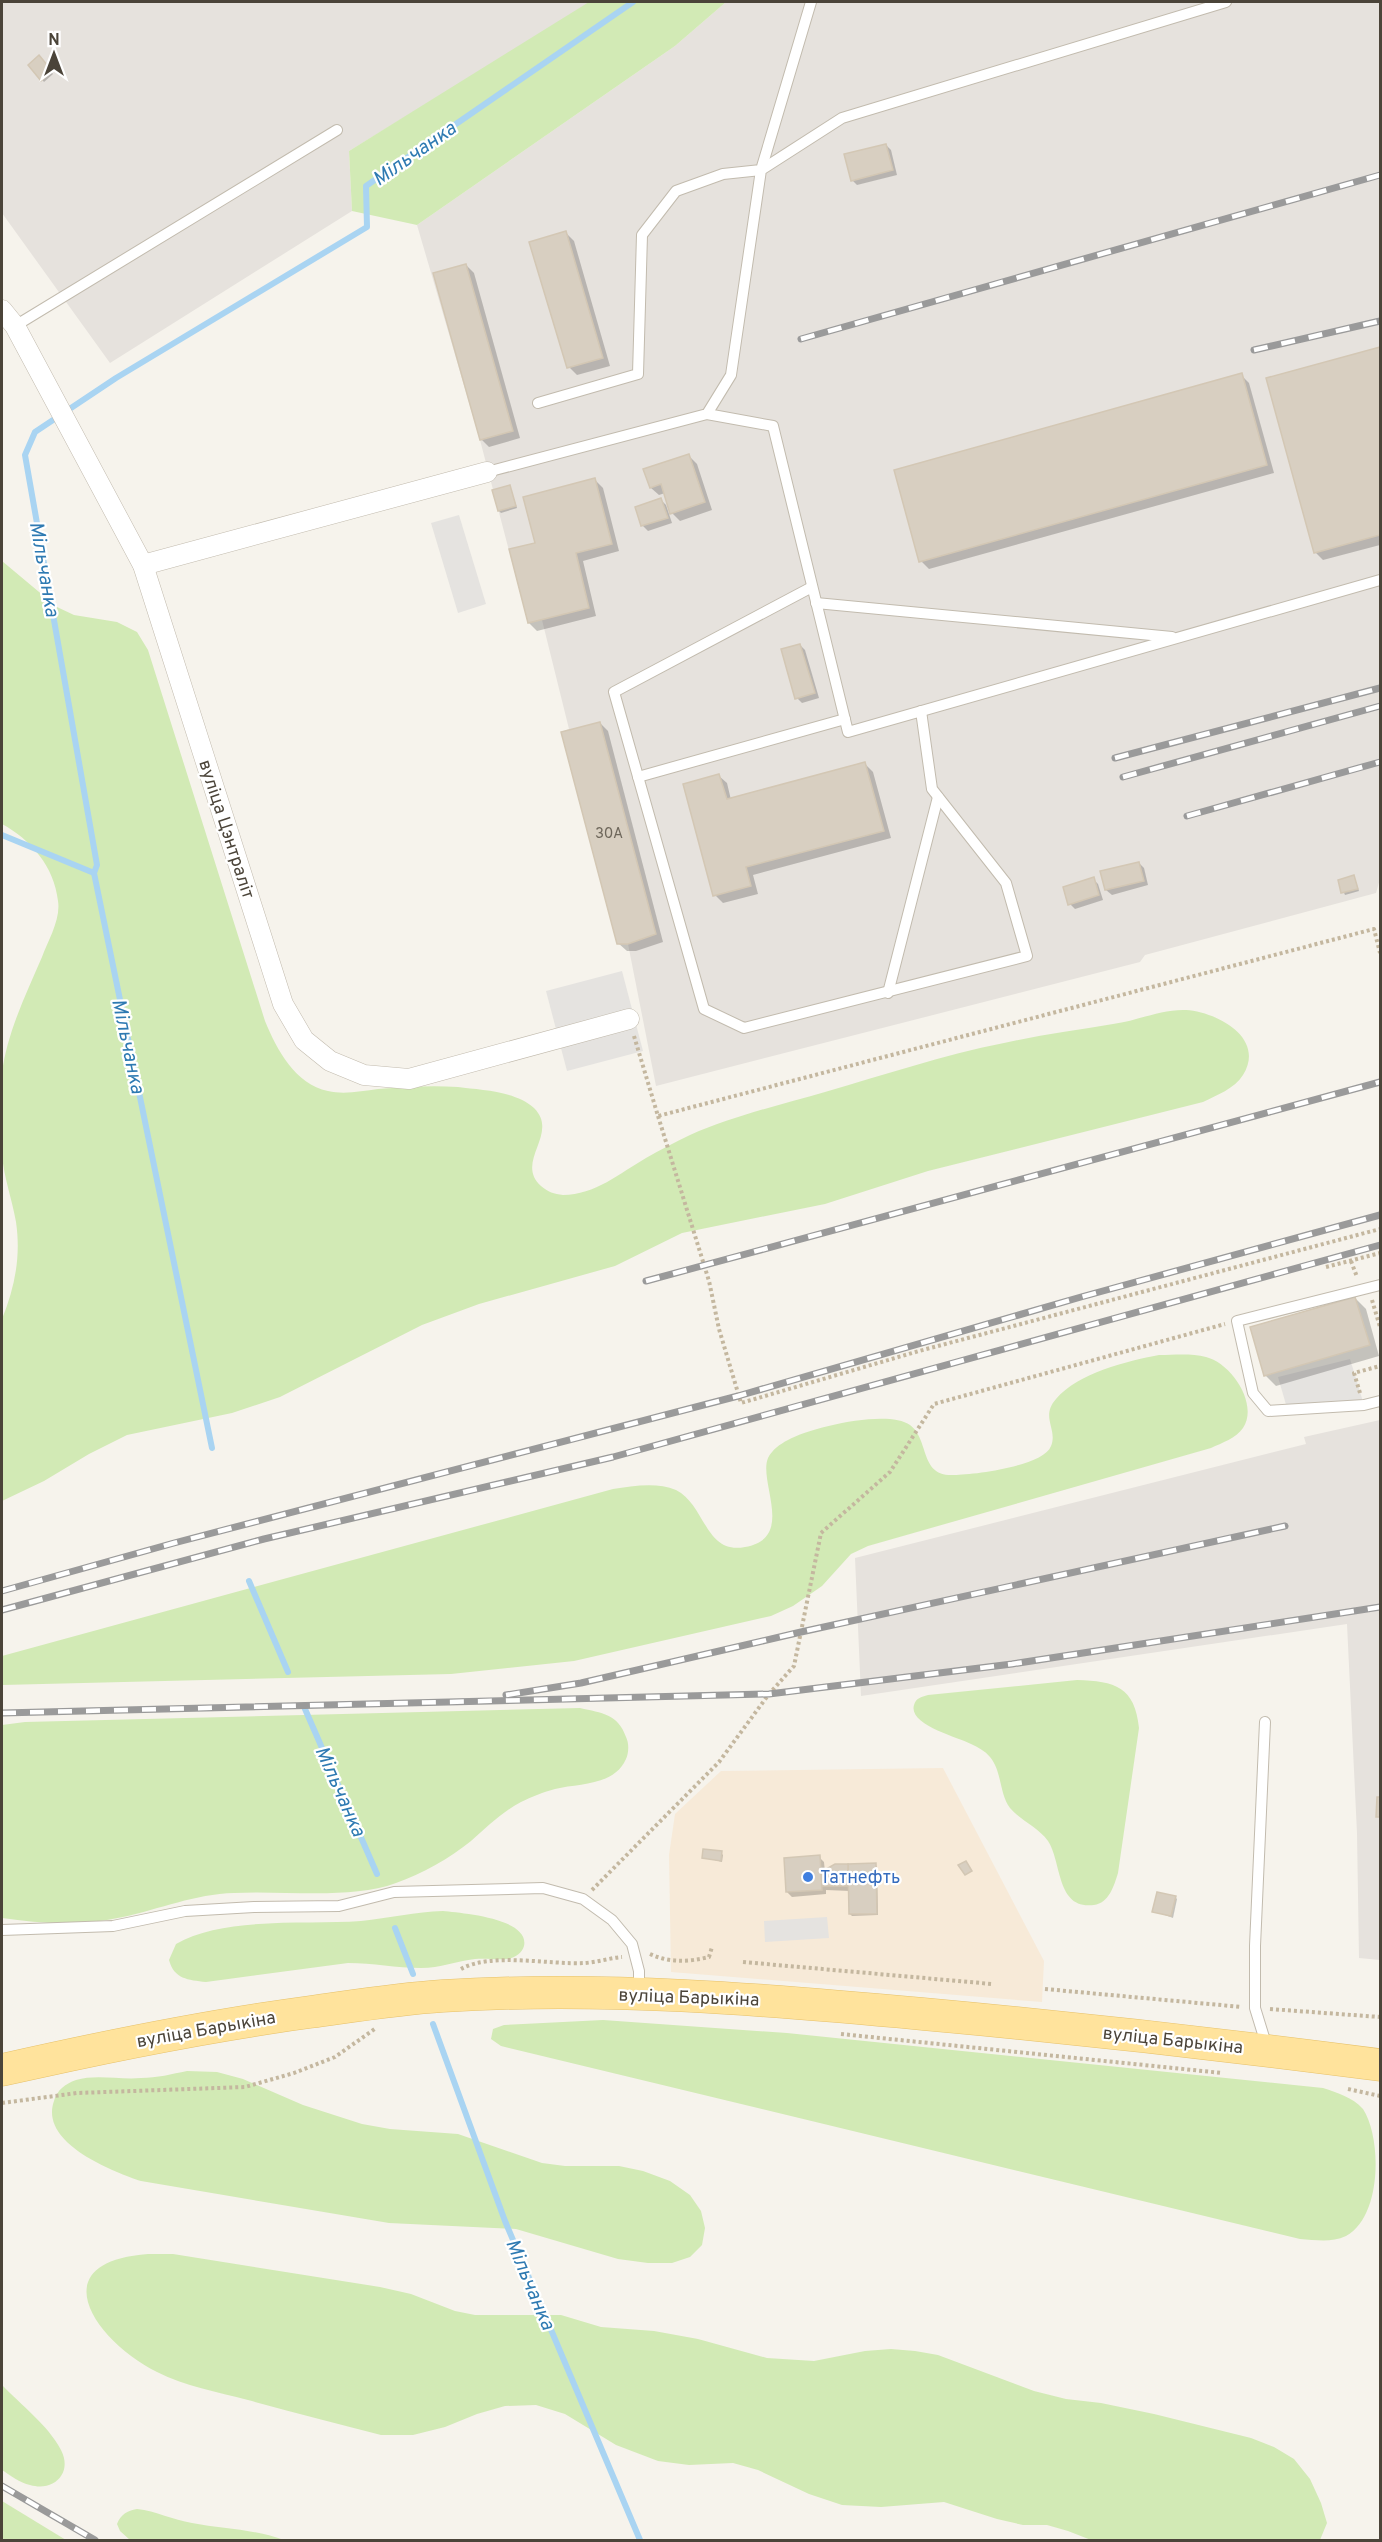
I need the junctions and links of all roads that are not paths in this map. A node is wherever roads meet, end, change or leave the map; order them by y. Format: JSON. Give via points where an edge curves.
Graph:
{"nodes":[{"id":1,"x":811,"y":2,"type":"edge"},
{"id":2,"x":1226,"y":2,"type":"edge"},
{"id":3,"x":337,"y":130,"type":"dead end"},
{"id":4,"x":761,"y":170,"type":"junction"},
{"id":5,"x":2,"y":310,"type":"edge"},
{"id":6,"x":15,"y":326,"type":"junction"},
{"id":7,"x":538,"y":403,"type":"dead end"},
{"id":8,"x":707,"y":414,"type":"junction"},
{"id":9,"x":487,"y":472,"type":"joint"},
{"id":10,"x":143,"y":565,"type":"junction"},
{"id":11,"x":1380,"y":580,"type":"edge"},
{"id":12,"x":812,"y":586,"type":"junction"},
{"id":13,"x":816,"y":603,"type":"junction"},
{"id":14,"x":1179,"y":638,"type":"junction"},
{"id":15,"x":921,"y":711,"type":"junction"},
{"id":16,"x":845,"y":719,"type":"junction"},
{"id":17,"x":638,"y":777,"type":"junction"},
{"id":18,"x":938,"y":796,"type":"junction"},
{"id":19,"x":888,"y":993,"type":"junction"},
{"id":20,"x":629,"y":1019,"type":"road end"},
{"id":21,"x":1380,"y":1285,"type":"edge"},
{"id":22,"x":1380,"y":1401,"type":"edge"},
{"id":23,"x":1265,"y":1722,"type":"dead end"},
{"id":24,"x":2,"y":1930,"type":"edge"},
{"id":25,"x":640,"y":1994,"type":"junction"},
{"id":26,"x":1268,"y":2050,"type":"junction"},
{"id":27,"x":1380,"y":2065,"type":"edge"},
{"id":28,"x":2,"y":2070,"type":"edge"}],
"edges":[{"from":1,"to":4,"type":"lane"},
{"from":2,"to":4,"type":"lane","via":[[842,118]]},
{"from":3,"to":6,"type":"lane"},
{"from":4,"to":7,"type":"lane","via":[[723,174],[676,191],[642,235],[638,374]]},
{"from":4,"to":8,"type":"lane","via":[[731,375]]},
{"from":5,"to":6,"type":"street","name":"вуліца Цэнтраліт"},
{"from":6,"to":10,"type":"street","name":"вуліца Цэнтраліт"},
{"from":8,"to":9,"type":"lane"},
{"from":8,"to":12,"type":"lane","via":[[773,426]]},
{"from":9,"to":10,"type":"street"},
{"from":10,"to":20,"type":"street","name":"вуліца Цэнтраліт","via":[[283,1004],[304,1040],[330,1061],[364,1075],[409,1079]]},
{"from":11,"to":14,"type":"lane"},
{"from":12,"to":13,"type":"lane"},
{"from":12,"to":17,"type":"lane","via":[[614,692]]},
{"from":13,"to":14,"type":"lane"},
{"from":13,"to":16,"type":"lane"},
{"from":14,"to":15,"type":"lane"},
{"from":15,"to":16,"type":"lane","via":[[848,732]]},
{"from":15,"to":18,"type":"lane","via":[[932,789]]},
{"from":16,"to":17,"type":"lane"},
{"from":17,"to":19,"type":"lane","via":[[704,1009],[744,1028]]},
{"from":18,"to":19,"type":"lane"},
{"from":18,"to":19,"type":"lane","via":[[1006,883],[1027,956]]},
{"from":21,"to":22,"type":"lane","via":[[1237,1320],[1253,1393],[1268,1411]]},
{"from":23,"to":26,"type":"lane","via":[[1255,2008]]},
{"from":24,"to":25,"type":"lane","via":[[113,1926],[185,1911],[339,1906],[394,1893],[543,1888],[583,1899],[612,1920],[632,1944]]},
{"from":25,"to":26,"type":"main road","name":"вуліца Барыкіна","via":[[783,2001]]},
{"from":25,"to":28,"type":"main road","name":"вуліца Барыкіна","via":[[400,1999],[167,2035]]},
{"from":26,"to":27,"type":"main road","name":"вуліца Барыкіна"}]}
